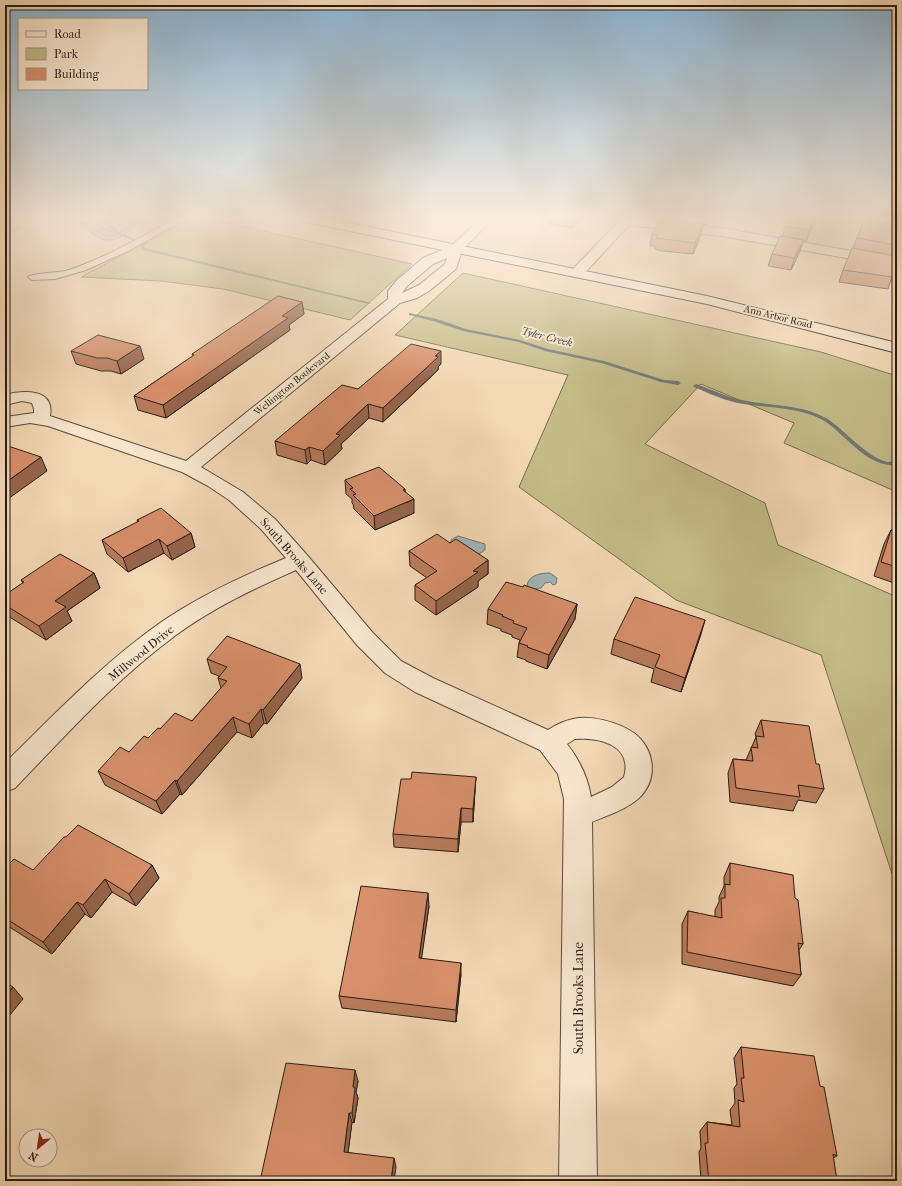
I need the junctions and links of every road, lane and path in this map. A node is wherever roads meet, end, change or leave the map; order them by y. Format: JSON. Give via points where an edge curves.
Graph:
{"nodes":[{"id":1,"x":67,"y":273,"type":"edge"},
{"id":2,"x":442,"y":273,"type":"edge"},
{"id":3,"x":579,"y":273,"type":"edge"},
{"id":4,"x":32,"y":278,"type":"dead end"},
{"id":5,"x":897,"y":348,"type":"edge"},
{"id":6,"x":8,"y":414,"type":"edge"},
{"id":7,"x":189,"y":468,"type":"junction"},
{"id":8,"x":300,"y":560,"type":"junction"},
{"id":9,"x":549,"y":742,"type":"junction"},
{"id":10,"x":5,"y":780,"type":"edge"},
{"id":11,"x":577,"y":815,"type":"junction"},
{"id":12,"x":578,"y":1181,"type":"edge"}],
"edges":[{"from":1,"to":4,"type":"lane"},
{"from":2,"to":7,"type":"street","name":"Wellington Boulevard","via":[[412,295],[396,300]]},
{"from":3,"to":5,"type":"street","name":"Ann Arbor Road","via":[[747,309]]},
{"from":6,"to":7,"type":"street","name":"South Brooks Lane","via":[[51,421]]},
{"from":7,"to":8,"type":"street","name":"South Brooks Lane","via":[[215,482],[254,510]]},
{"from":8,"to":9,"type":"street","name":"South Brooks Lane","via":[[365,639],[393,667],[424,685]]},
{"from":8,"to":10,"type":"street","name":"Millwood Drive","via":[[246,583],[169,629],[125,664]]},
{"from":9,"to":11,"type":"street","name":"South Brooks Lane","via":[[570,769],[576,785]]},
{"from":9,"to":11,"type":"street","via":[[572,729],[596,730],[612,733],[624,739],[639,758],[639,774],[635,784],[620,797]]},
{"from":11,"to":12,"type":"street","name":"South Brooks Lane"}]}
